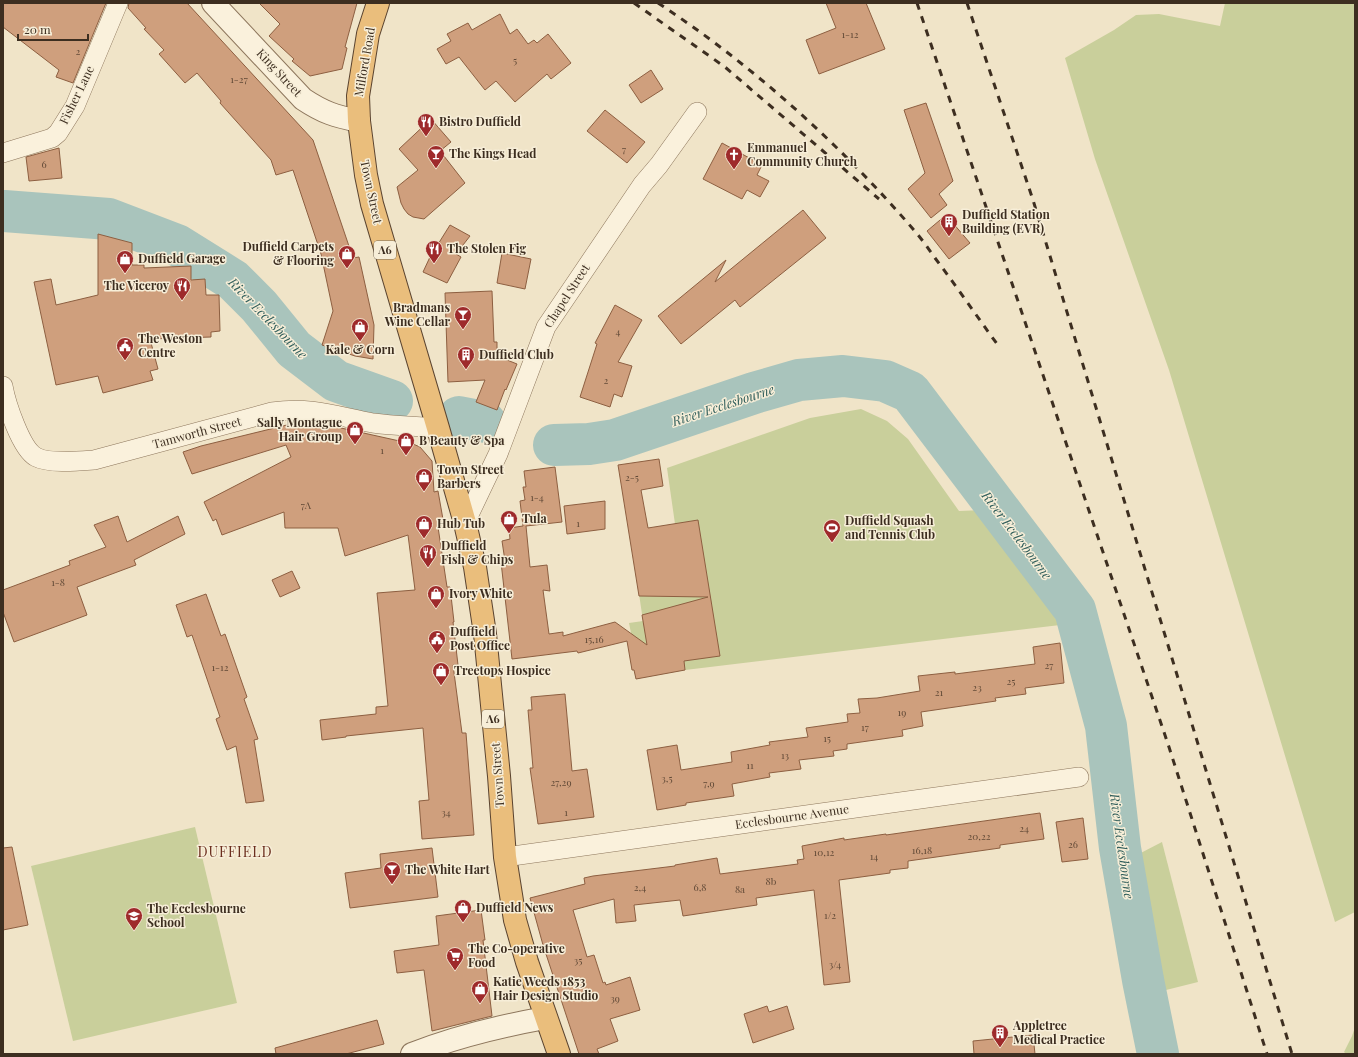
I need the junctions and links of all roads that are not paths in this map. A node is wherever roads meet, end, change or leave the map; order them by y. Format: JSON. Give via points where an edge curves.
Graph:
{"nodes":[{"id":1,"x":118,"y":3,"type":"edge"},
{"id":2,"x":213,"y":3,"type":"edge"},
{"id":3,"x":378,"y":3,"type":"edge"},
{"id":4,"x":697,"y":112,"type":"dead end"},
{"id":5,"x":359,"y":122,"type":"junction"},
{"id":6,"x":3,"y":153,"type":"edge"},
{"id":7,"x":3,"y":386,"type":"edge"},
{"id":8,"x":437,"y":425,"type":"junction"},
{"id":9,"x":465,"y":523,"type":"junction"},
{"id":10,"x":1079,"y":777,"type":"dead end"},
{"id":11,"x":504,"y":858,"type":"junction"},
{"id":12,"x":546,"y":1018,"type":"junction"},
{"id":13,"x":412,"y":1054,"type":"edge"},
{"id":14,"x":559,"y":1054,"type":"edge"}],
"edges":[{"from":1,"to":6,"type":"street","name":"Fisher Lane","via":[[75,106],[58,133],[52,138]]},
{"from":2,"to":5,"type":"street","name":"King Street","via":[[303,99],[337,117]]},
{"from":3,"to":5,"type":"highway","name":"Milford Road","number":"A6","via":[[368,34],[362,68],[358,96]]},
{"from":4,"to":9,"type":"street","name":"Chapel Street","via":[[642,185],[546,326],[498,454]]},
{"from":5,"to":8,"type":"highway","name":"Town Street","number":"A6","via":[[372,204]]},
{"from":7,"to":8,"type":"street","name":"Tamworth Street","via":[[18,432],[35,457],[44,460],[94,460],[272,412],[291,410],[316,411],[373,423]]},
{"from":8,"to":9,"type":"highway","name":"Town Street","number":"A6"},
{"from":9,"to":11,"type":"highway","name":"Town Street","number":"A6","via":[[475,567],[485,634]]},
{"from":10,"to":11,"type":"street","name":"Ecclesbourne Avenue"},
{"from":11,"to":12,"type":"highway","name":"Town Street","number":"A6","via":[[515,920]]},
{"from":12,"to":13,"type":"street","via":[[433,1046]]},
{"from":12,"to":14,"type":"highway","name":"Town Street","number":"A6"}]}
